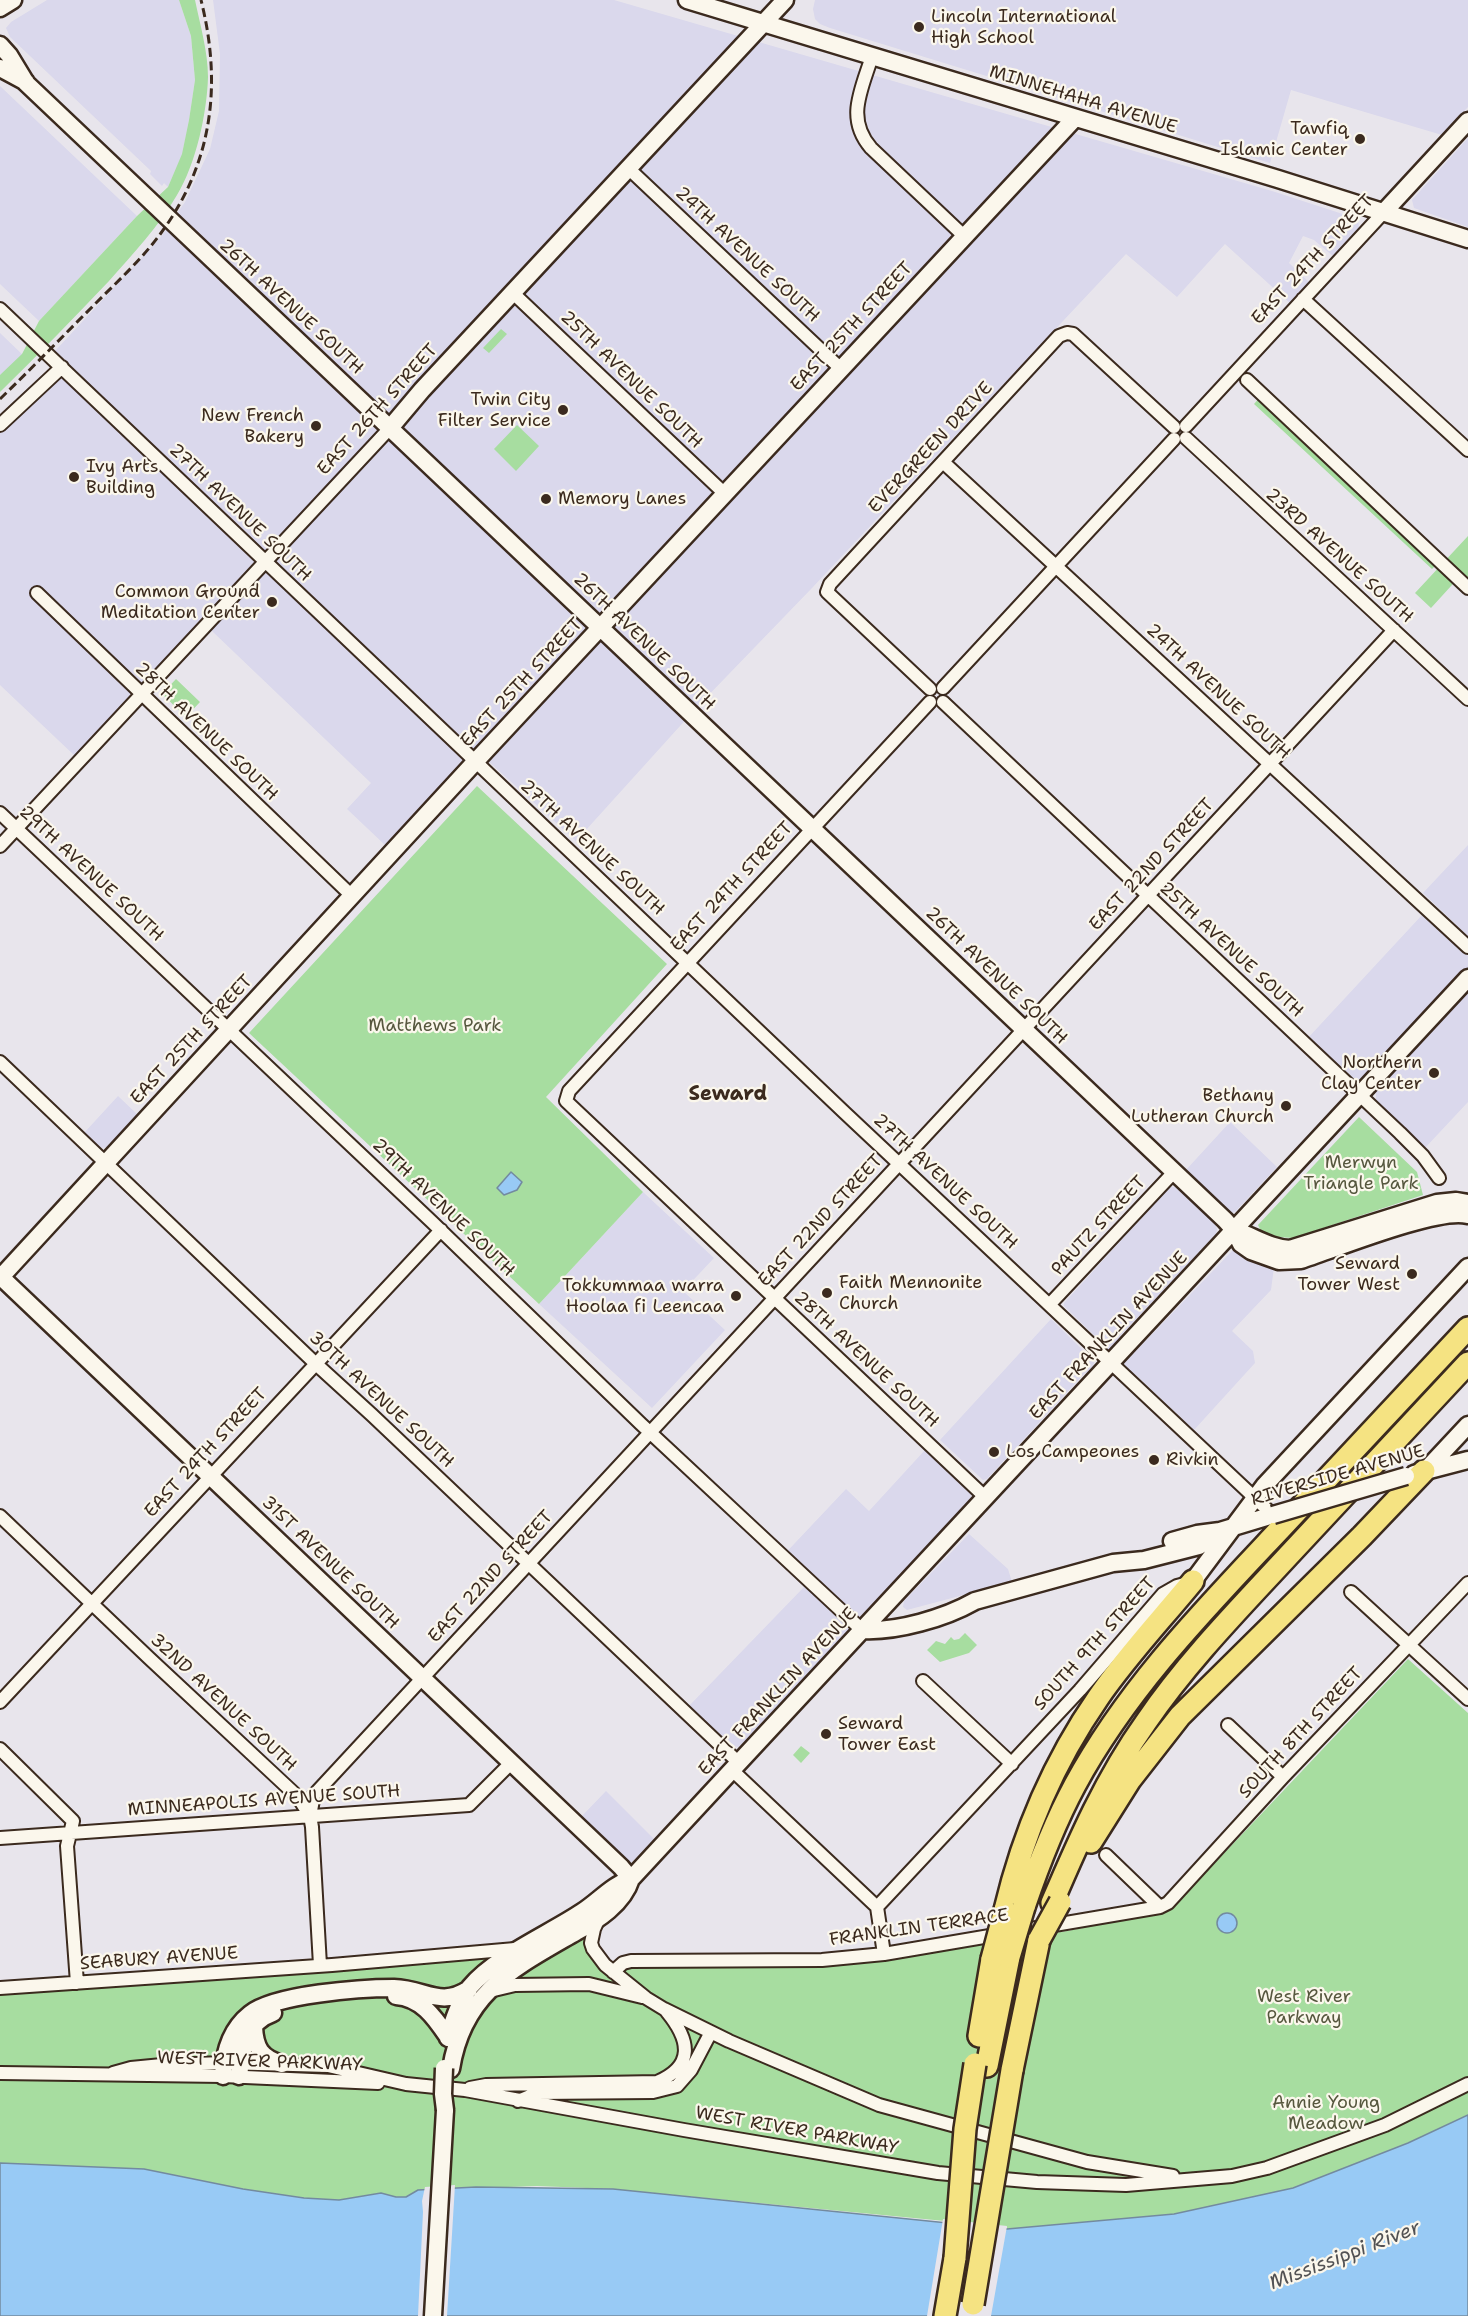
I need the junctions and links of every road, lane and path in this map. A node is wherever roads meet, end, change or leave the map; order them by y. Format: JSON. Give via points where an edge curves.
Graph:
{"nodes":[{"id":1,"x":5,"y":0,"type":"edge"},
{"id":2,"x":13,"y":0,"type":"edge"},
{"id":3,"x":687,"y":0,"type":"edge"},
{"id":4,"x":785,"y":0,"type":"edge"},
{"id":5,"x":0,"y":1,"type":"edge"},
{"id":6,"x":0,"y":8,"type":"edge"},
{"id":7,"x":763,"y":24,"type":"junction"},
{"id":8,"x":0,"y":45,"type":"edge"},
{"id":9,"x":872,"y":56,"type":"junction"},
{"id":10,"x":0,"y":68,"type":"edge"},
{"id":11,"x":26,"y":83,"type":"junction"},
{"id":12,"x":1075,"y":118,"type":"junction"},
{"id":13,"x":1468,"y":121,"type":"edge"},
{"id":14,"x":628,"y":168,"type":"junction"},
{"id":15,"x":1383,"y":213,"type":"junction"},
{"id":16,"x":964,"y":236,"type":"junction"},
{"id":17,"x":1468,"y":239,"type":"edge"},
{"id":18,"x":513,"y":293,"type":"junction"},
{"id":19,"x":1303,"y":299,"type":"junction"},
{"id":20,"x":0,"y":309,"type":"edge"},
{"id":21,"x":1067,"y":333,"type":"joint"},
{"id":22,"x":62,"y":368,"type":"junction"},
{"id":23,"x":840,"y":368,"type":"junction"},
{"id":24,"x":1247,"y":380,"type":"dead end"},
{"id":25,"x":0,"y":425,"type":"edge"},
{"id":26,"x":390,"y":428,"type":"junction"},
{"id":27,"x":1180,"y":432,"type":"junction"},
{"id":28,"x":1468,"y":450,"type":"edge"},
{"id":29,"x":943,"y":462,"type":"junction"},
{"id":30,"x":725,"y":494,"type":"junction"},
{"id":31,"x":266,"y":562,"type":"junction"},
{"id":32,"x":1055,"y":567,"type":"junction"},
{"id":33,"x":1468,"y":588,"type":"edge"},
{"id":34,"x":827,"y":592,"type":"joint"},
{"id":35,"x":37,"y":594,"type":"dead end"},
{"id":36,"x":601,"y":627,"type":"junction"},
{"id":37,"x":1394,"y":630,"type":"junction"},
{"id":38,"x":141,"y":695,"type":"junction"},
{"id":39,"x":937,"y":695,"type":"junction"},
{"id":40,"x":1468,"y":699,"type":"edge"},
{"id":41,"x":475,"y":762,"type":"junction"},
{"id":42,"x":1270,"y":765,"type":"junction"},
{"id":43,"x":0,"y":813,"type":"edge"},
{"id":44,"x":16,"y":828,"type":"junction"},
{"id":45,"x":812,"y":828,"type":"junction"},
{"id":46,"x":0,"y":846,"type":"edge"},
{"id":47,"x":352,"y":896,"type":"junction"},
{"id":48,"x":1148,"y":897,"type":"junction"},
{"id":49,"x":1468,"y":947,"type":"edge"},
{"id":50,"x":688,"y":963,"type":"junction"},
{"id":51,"x":1468,"y":978,"type":"edge"},
{"id":52,"x":229,"y":1029,"type":"junction"},
{"id":53,"x":1024,"y":1030,"type":"junction"},
{"id":54,"x":0,"y":1062,"type":"edge"},
{"id":55,"x":1359,"y":1095,"type":"junction"},
{"id":56,"x":566,"y":1101,"type":"joint"},
{"id":57,"x":106,"y":1162,"type":"junction"},
{"id":58,"x":899,"y":1164,"type":"junction"},
{"id":59,"x":1174,"y":1172,"type":"junction"},
{"id":60,"x":1439,"y":1178,"type":"dead end"},
{"id":61,"x":1468,"y":1203,"type":"edge"},
{"id":62,"x":1468,"y":1215,"type":"edge"},
{"id":63,"x":441,"y":1230,"type":"junction"},
{"id":64,"x":1234,"y":1230,"type":"junction"},
{"id":65,"x":1468,"y":1268,"type":"edge"},
{"id":66,"x":0,"y":1277,"type":"edge"},
{"id":67,"x":775,"y":1298,"type":"junction"},
{"id":68,"x":1050,"y":1304,"type":"junction"},
{"id":69,"x":1468,"y":1328,"type":"edge"},
{"id":70,"x":1110,"y":1363,"type":"junction"},
{"id":71,"x":1468,"y":1363,"type":"edge"},
{"id":72,"x":316,"y":1364,"type":"junction"},
{"id":73,"x":1468,"y":1425,"type":"edge"},
{"id":74,"x":650,"y":1432,"type":"junction"},
{"id":75,"x":1468,"y":1460,"type":"edge"},
{"id":76,"x":1415,"y":1474,"type":"junction"},
{"id":77,"x":210,"y":1476,"type":"junction"},
{"id":78,"x":985,"y":1497,"type":"junction"},
{"id":79,"x":1265,"y":1508,"type":"junction"},
{"id":80,"x":0,"y":1516,"type":"edge"},
{"id":81,"x":1227,"y":1529,"type":"junction"},
{"id":82,"x":528,"y":1563,"type":"junction"},
{"id":83,"x":1193,"y":1581,"type":"junction"},
{"id":84,"x":1468,"y":1583,"type":"edge"},
{"id":85,"x":1351,"y":1592,"type":"dead end"},
{"id":86,"x":92,"y":1603,"type":"junction"},
{"id":87,"x":862,"y":1630,"type":"junction"},
{"id":88,"x":1410,"y":1645,"type":"junction"},
{"id":89,"x":422,"y":1678,"type":"junction"},
{"id":90,"x":923,"y":1681,"type":"dead end"},
{"id":91,"x":1468,"y":1699,"type":"edge"},
{"id":92,"x":0,"y":1702,"type":"edge"},
{"id":93,"x":1228,"y":1725,"type":"dead end"},
{"id":94,"x":0,"y":1749,"type":"edge"},
{"id":95,"x":512,"y":1762,"type":"junction"},
{"id":96,"x":1012,"y":1764,"type":"junction"},
{"id":97,"x":735,"y":1766,"type":"junction"},
{"id":98,"x":1283,"y":1777,"type":"junction"},
{"id":99,"x":310,"y":1816,"type":"junction"},
{"id":100,"x":70,"y":1833,"type":"junction"},
{"id":101,"x":0,"y":1838,"type":"edge"},
{"id":102,"x":1106,"y":1855,"type":"dead end"},
{"id":103,"x":632,"y":1879,"type":"junction"},
{"id":104,"x":1056,"y":1902,"type":"junction"},
{"id":105,"x":877,"y":1907,"type":"junction"},
{"id":106,"x":1160,"y":1907,"type":"junction"},
{"id":107,"x":1015,"y":1909,"type":"junction"},
{"id":108,"x":599,"y":1918,"type":"junction"},
{"id":109,"x":522,"y":1949,"type":"junction"},
{"id":110,"x":884,"y":1954,"type":"junction"},
{"id":111,"x":326,"y":1965,"type":"junction"},
{"id":112,"x":613,"y":1972,"type":"junction"},
{"id":113,"x":77,"y":1983,"type":"junction"},
{"id":114,"x":0,"y":1988,"type":"edge"},
{"id":115,"x":469,"y":1989,"type":"junction"},
{"id":116,"x":486,"y":1992,"type":"junction"},
{"id":117,"x":646,"y":1998,"type":"junction"},
{"id":118,"x":664,"y":2009,"type":"junction"},
{"id":119,"x":254,"y":2027,"type":"junction"},
{"id":120,"x":711,"y":2032,"type":"junction"},
{"id":121,"x":448,"y":2037,"type":"junction"},
{"id":122,"x":282,"y":2064,"type":"junction"},
{"id":123,"x":447,"y":2068,"type":"junction"},
{"id":124,"x":232,"y":2070,"type":"junction"},
{"id":125,"x":0,"y":2073,"type":"edge"},
{"id":126,"x":406,"y":2084,"type":"junction"},
{"id":127,"x":1468,"y":2084,"type":"edge"},
{"id":128,"x":465,"y":2090,"type":"junction"},
{"id":129,"x":518,"y":2101,"type":"junction"},
{"id":130,"x":1087,"y":2162,"type":"junction"},
{"id":131,"x":1186,"y":2179,"type":"junction"},
{"id":132,"x":1086,"y":2184,"type":"junction"},
{"id":133,"x":972,"y":2312,"type":"edge"},
{"id":134,"x":433,"y":2316,"type":"edge"},
{"id":135,"x":945,"y":2316,"type":"edge"}],
"edges":[{"from":1,"to":5,"type":"street"},
{"from":2,"to":6,"type":"street"},
{"from":3,"to":7,"type":"street","name":"MINNEHAHA AVENUE"},
{"from":4,"to":7,"type":"street","name":"EAST 26TH STREET"},
{"from":7,"to":9,"type":"street","name":"MINNEHAHA AVENUE"},
{"from":7,"to":14,"type":"street","name":"EAST 26TH STREET"},
{"from":8,"to":11,"type":"street","name":"26TH AVENUE SOUTH"},
{"from":9,"to":12,"type":"street","name":"MINNEHAHA AVENUE"},
{"from":9,"to":16,"type":"street","via":[[857,109],[861,134]]},
{"from":10,"to":11,"type":"street","name":"26TH AVENUE SOUTH"},
{"from":11,"to":26,"type":"street","name":"26TH AVENUE SOUTH"},
{"from":12,"to":15,"type":"street","name":"MINNEHAHA AVENUE"},
{"from":12,"to":16,"type":"street","name":"EAST 25TH STREET"},
{"from":13,"to":15,"type":"street","name":"EAST 24TH STREET"},
{"from":14,"to":18,"type":"street","name":"EAST 26TH STREET"},
{"from":14,"to":23,"type":"street","name":"24TH AVENUE SOUTH"},
{"from":15,"to":17,"type":"street","name":"MINNEHAHA AVENUE"},
{"from":15,"to":19,"type":"street","name":"EAST 24TH STREET"},
{"from":16,"to":23,"type":"street","name":"EAST 25TH STREET"},
{"from":18,"to":26,"type":"street","name":"EAST 26TH STREET"},
{"from":18,"to":30,"type":"street","name":"25TH AVENUE SOUTH"},
{"from":19,"to":27,"type":"street","name":"EAST 24TH STREET"},
{"from":19,"to":28,"type":"street"},
{"from":20,"to":22,"type":"street","name":"27TH AVENUE SOUTH"},
{"from":21,"to":27,"type":"street","name":"23RD AVENUE SOUTH"},
{"from":21,"to":29,"type":"street","name":"EVERGREEN DRIVE","via":[[1059,336]]},
{"from":22,"to":25,"type":"street"},
{"from":22,"to":31,"type":"street","name":"27TH AVENUE SOUTH"},
{"from":23,"to":30,"type":"street","name":"EAST 25TH STREET"},
{"from":24,"to":33,"type":"street"},
{"from":26,"to":31,"type":"street","name":"EAST 26TH STREET"},
{"from":26,"to":36,"type":"street","name":"26TH AVENUE SOUTH"},
{"from":27,"to":32,"type":"street","name":"EAST 24TH STREET"},
{"from":27,"to":37,"type":"street","name":"23RD AVENUE SOUTH"},
{"from":29,"to":32,"type":"street","name":"24TH AVENUE SOUTH"},
{"from":29,"to":34,"type":"street","name":"EVERGREEN DRIVE","via":[[830,584]]},
{"from":30,"to":36,"type":"street","name":"EAST 25TH STREET"},
{"from":31,"to":38,"type":"street","name":"EAST 26TH STREET"},
{"from":31,"to":41,"type":"street","name":"27TH AVENUE SOUTH"},
{"from":32,"to":39,"type":"street","name":"EAST 24TH STREET"},
{"from":32,"to":42,"type":"street","name":"24TH AVENUE SOUTH"},
{"from":34,"to":39,"type":"street","name":"25TH AVENUE SOUTH"},
{"from":35,"to":38,"type":"street","name":"28TH AVENUE SOUTH"},
{"from":36,"to":41,"type":"street","name":"EAST 25TH STREET"},
{"from":36,"to":45,"type":"street","name":"26TH AVENUE SOUTH"},
{"from":37,"to":40,"type":"street","name":"23RD AVENUE SOUTH"},
{"from":37,"to":42,"type":"street","name":"EAST 22ND STREET"},
{"from":38,"to":44,"type":"street","name":"EAST 26TH STREET"},
{"from":38,"to":47,"type":"street","name":"28TH AVENUE SOUTH"},
{"from":39,"to":45,"type":"street","name":"EAST 24TH STREET"},
{"from":39,"to":48,"type":"street","name":"25TH AVENUE SOUTH"},
{"from":41,"to":47,"type":"street","name":"EAST 25TH STREET"},
{"from":41,"to":50,"type":"street","name":"27TH AVENUE SOUTH"},
{"from":42,"to":48,"type":"street","name":"EAST 22ND STREET"},
{"from":42,"to":49,"type":"street","name":"24TH AVENUE SOUTH"},
{"from":43,"to":44,"type":"street","name":"29TH AVENUE SOUTH"},
{"from":44,"to":46,"type":"street","name":"EAST 26TH STREET"},
{"from":44,"to":52,"type":"street","name":"29TH AVENUE SOUTH"},
{"from":45,"to":50,"type":"street","name":"EAST 24TH STREET"},
{"from":45,"to":53,"type":"street","name":"26TH AVENUE SOUTH"},
{"from":47,"to":52,"type":"street","name":"EAST 25TH STREET"},
{"from":48,"to":53,"type":"street","name":"EAST 22ND STREET"},
{"from":48,"to":55,"type":"street","name":"25TH AVENUE SOUTH"},
{"from":50,"to":56,"type":"street","name":"EAST 24TH STREET","via":[[569,1091]]},
{"from":50,"to":58,"type":"street","name":"27TH AVENUE SOUTH"},
{"from":51,"to":55,"type":"street","name":"EAST FRANKLIN AVENUE"},
{"from":52,"to":57,"type":"street","name":"EAST 25TH STREET"},
{"from":52,"to":63,"type":"street","name":"29TH AVENUE SOUTH"},
{"from":53,"to":58,"type":"street","name":"EAST 22ND STREET"},
{"from":53,"to":59,"type":"street","name":"26TH AVENUE SOUTH"},
{"from":54,"to":57,"type":"street","name":"30TH AVENUE SOUTH"},
{"from":55,"to":60,"type":"street","name":"25TH AVENUE SOUTH","via":[[1423,1156]]},
{"from":55,"to":64,"type":"street","name":"EAST FRANKLIN AVENUE"},
{"from":56,"to":67,"type":"street","name":"28TH AVENUE SOUTH"},
{"from":57,"to":66,"type":"street","name":"EAST 25TH STREET"},
{"from":57,"to":72,"type":"street","name":"30TH AVENUE SOUTH"},
{"from":58,"to":67,"type":"street","name":"EAST 22ND STREET"},
{"from":58,"to":68,"type":"street","name":"27TH AVENUE SOUTH"},
{"from":59,"to":64,"type":"street","name":"26TH AVENUE SOUTH"},
{"from":59,"to":68,"type":"street","name":"PAUTZ STREET"},
{"from":61,"to":64,"type":"street","name":"26TH AVENUE SOUTH","via":[[1437,1203],[1290,1249],[1268,1246],[1250,1234]]},
{"from":62,"to":64,"type":"street","name":"26TH AVENUE SOUTH","via":[[1431,1217],[1289,1262],[1251,1251],[1240,1244]]},
{"from":63,"to":72,"type":"street","name":"EAST 24TH STREET"},
{"from":63,"to":74,"type":"street","name":"29TH AVENUE SOUTH"},
{"from":64,"to":70,"type":"street","name":"EAST FRANKLIN AVENUE"},
{"from":65,"to":79,"type":"street","name":"SOUTH 9TH STREET","via":[[1264,1486]]},
{"from":66,"to":77,"type":"street","name":"31ST AVENUE SOUTH"},
{"from":67,"to":74,"type":"street","name":"EAST 22ND STREET"},
{"from":67,"to":78,"type":"street","name":"28TH AVENUE SOUTH"},
{"from":68,"to":70,"type":"street","name":"27TH AVENUE SOUTH"},
{"from":69,"to":107,"type":"highway","via":[[1151,1671],[1074,1786]]},
{"from":70,"to":78,"type":"street","name":"EAST FRANKLIN AVENUE"},
{"from":70,"to":79,"type":"street","name":"27TH AVENUE SOUTH"},
{"from":71,"to":104,"type":"highway","via":[[1173,1685],[1111,1777],[1080,1836]]},
{"from":72,"to":77,"type":"street","name":"EAST 24TH STREET"},
{"from":72,"to":82,"type":"street","name":"30TH AVENUE SOUTH"},
{"from":73,"to":76,"type":"street"},
{"from":74,"to":82,"type":"street","name":"EAST 22ND STREET"},
{"from":74,"to":87,"type":"street","name":"29TH AVENUE SOUTH"},
{"from":75,"to":76,"type":"street","name":"RIVERSIDE AVENUE"},
{"from":76,"to":79,"type":"street","name":"RIVERSIDE AVENUE","bridge":true},
{"from":76,"to":104,"type":"highway","via":[[1362,1536],[1198,1697],[1160,1740],[1130,1780]]},
{"from":77,"to":86,"type":"street","name":"EAST 24TH STREET"},
{"from":77,"to":89,"type":"street","name":"31ST AVENUE SOUTH"},
{"from":78,"to":87,"type":"street","name":"EAST FRANKLIN AVENUE"},
{"from":79,"to":81,"type":"street","name":"SOUTH 9TH STREET"},
{"from":79,"to":81,"type":"street","name":"RIVERSIDE AVENUE","via":[[1252,1521]]},
{"from":80,"to":86,"type":"street","name":"32ND AVENUE SOUTH"},
{"from":81,"to":83,"type":"street","name":"SOUTH 9TH STREET"},
{"from":81,"to":87,"type":"street","name":"RIVERSIDE AVENUE","via":[[1199,1546],[1144,1560],[1113,1563],[975,1601],[954,1601]]},
{"from":82,"to":89,"type":"street","name":"EAST 22ND STREET"},
{"from":82,"to":97,"type":"street","name":"30TH AVENUE SOUTH"},
{"from":83,"to":96,"type":"street","name":"SOUTH 9TH STREET","via":[[1163,1594]]},
{"from":83,"to":107,"type":"highway","via":[[1110,1681],[1063,1755],[1029,1828]]},
{"from":84,"to":88,"type":"street","name":"SOUTH 8TH STREET"},
{"from":85,"to":88,"type":"street"},
{"from":86,"to":92,"type":"street","name":"EAST 24TH STREET"},
{"from":86,"to":99,"type":"street","name":"32ND AVENUE SOUTH","via":[[298,1797]]},
{"from":87,"to":97,"type":"street","name":"EAST FRANKLIN AVENUE"},
{"from":88,"to":91,"type":"street"},
{"from":88,"to":98,"type":"street","name":"SOUTH 8TH STREET"},
{"from":89,"to":95,"type":"street","name":"31ST AVENUE SOUTH"},
{"from":89,"to":99,"type":"street","name":"EAST 22ND STREET","via":[[314,1796]]},
{"from":90,"to":96,"type":"street"},
{"from":93,"to":98,"type":"street"},
{"from":94,"to":100,"type":"street","via":[[71,1817]]},
{"from":95,"to":99,"type":"street","name":"MINNEAPOLIS AVENUE SOUTH","via":[[470,1805]]},
{"from":95,"to":103,"type":"street","name":"31ST AVENUE SOUTH"},
{"from":96,"to":105,"type":"street","name":"SOUTH 9TH STREET"},
{"from":97,"to":103,"type":"street","name":"EAST FRANKLIN AVENUE"},
{"from":97,"to":105,"type":"street","name":"30TH AVENUE SOUTH"},
{"from":98,"to":106,"type":"street","name":"SOUTH 8TH STREET"},
{"from":99,"to":100,"type":"street","name":"MINNEAPOLIS AVENUE SOUTH"},
{"from":99,"to":111,"type":"street"},
{"from":100,"to":101,"type":"street","name":"MINNEAPOLIS AVENUE SOUTH"},
{"from":100,"to":113,"type":"street","via":[[67,1846]]},
{"from":102,"to":106,"type":"street"},
{"from":103,"to":108,"type":"street","name":"EAST FRANKLIN AVENUE","via":[[628,1891]]},
{"from":103,"to":109,"type":"street","name":"EAST FRANKLIN AVENUE","via":[[619,1883],[582,1912]]},
{"from":104,"to":133,"type":"highway","bridge":true,"via":[[1038,1947],[1012,2070]]},
{"from":105,"to":110,"type":"street"},
{"from":106,"to":110,"type":"street","name":"FRANKLIN TERRACE"},
{"from":107,"to":135,"type":"highway","bridge":true,"via":[[1001,1958],[981,2065]]},
{"from":108,"to":112,"type":"street","name":"WEST RIVER PARKWAY","via":[[592,1937],[593,1949]]},
{"from":108,"to":116,"type":"street","name":"EAST FRANKLIN AVENUE","via":[[516,1968]]},
{"from":109,"to":111,"type":"street","name":"SEABURY AVENUE"},
{"from":109,"to":115,"type":"street","name":"EAST FRANKLIN AVENUE","via":[[489,1970]]},
{"from":110,"to":112,"type":"street","name":"FRANKLIN TERRACE","via":[[822,1960],[631,1960]]},
{"from":111,"to":113,"type":"street","name":"SEABURY AVENUE"},
{"from":112,"to":117,"type":"street","name":"WEST RIVER PARKWAY"},
{"from":113,"to":114,"type":"street","name":"SEABURY AVENUE"},
{"from":115,"to":121,"type":"street","name":"EAST FRANKLIN AVENUE"},
{"from":115,"to":124,"type":"street","via":[[444,1999],[408,1989],[354,1990],[259,2008],[238,2026],[226,2053]]},
{"from":116,"to":117,"type":"street","name":"WEST RIVER PARKWAY","via":[[515,1985],[589,1984]]},
{"from":116,"to":123,"type":"street","name":"EAST FRANKLIN AVENUE","via":[[465,2022]]},
{"from":117,"to":118,"type":"street","name":"WEST RIVER PARKWAY"},
{"from":118,"to":120,"type":"street","name":"WEST RIVER PARKWAY"},
{"from":118,"to":128,"type":"street","via":[[681,2031],[685,2052],[673,2075],[657,2082],[486,2085]]},
{"from":119,"to":121,"type":"street","via":[[268,2014],[280,2010],[403,1996],[425,2007]]},
{"from":119,"to":122,"type":"street","via":[[255,2043],[264,2058]]},
{"from":119,"to":124,"type":"street","via":[[245,2038]]},
{"from":120,"to":129,"type":"street","via":[[691,2070],[677,2086],[653,2092],[537,2093]]},
{"from":120,"to":130,"type":"street","name":"WEST RIVER PARKWAY","via":[[879,2105]]},
{"from":121,"to":123,"type":"street","name":"EAST FRANKLIN AVENUE"},
{"from":122,"to":124,"type":"street","name":"WEST RIVER PARKWAY"},
{"from":122,"to":126,"type":"street","name":"WEST RIVER PARKWAY","via":[[328,2066]]},
{"from":123,"to":134,"type":"street","bridge":true},
{"from":124,"to":125,"type":"street","name":"WEST RIVER PARKWAY","via":[[162,2065],[113,2073]]},
{"from":124,"to":126,"type":"street","name":"WEST RIVER PARKWAY"},
{"from":126,"to":128,"type":"street","name":"WEST RIVER PARKWAY"},
{"from":127,"to":131,"type":"street","name":"WEST RIVER PARKWAY","via":[[1385,2125],[1267,2168],[1232,2176]]},
{"from":128,"to":129,"type":"street","name":"WEST RIVER PARKWAY"},
{"from":129,"to":132,"type":"street","name":"WEST RIVER PARKWAY","via":[[938,2173]]},
{"from":130,"to":131,"type":"street","name":"WEST RIVER PARKWAY"},
{"from":130,"to":132,"type":"street"},
{"from":131,"to":132,"type":"street","name":"WEST RIVER PARKWAY"}]}
